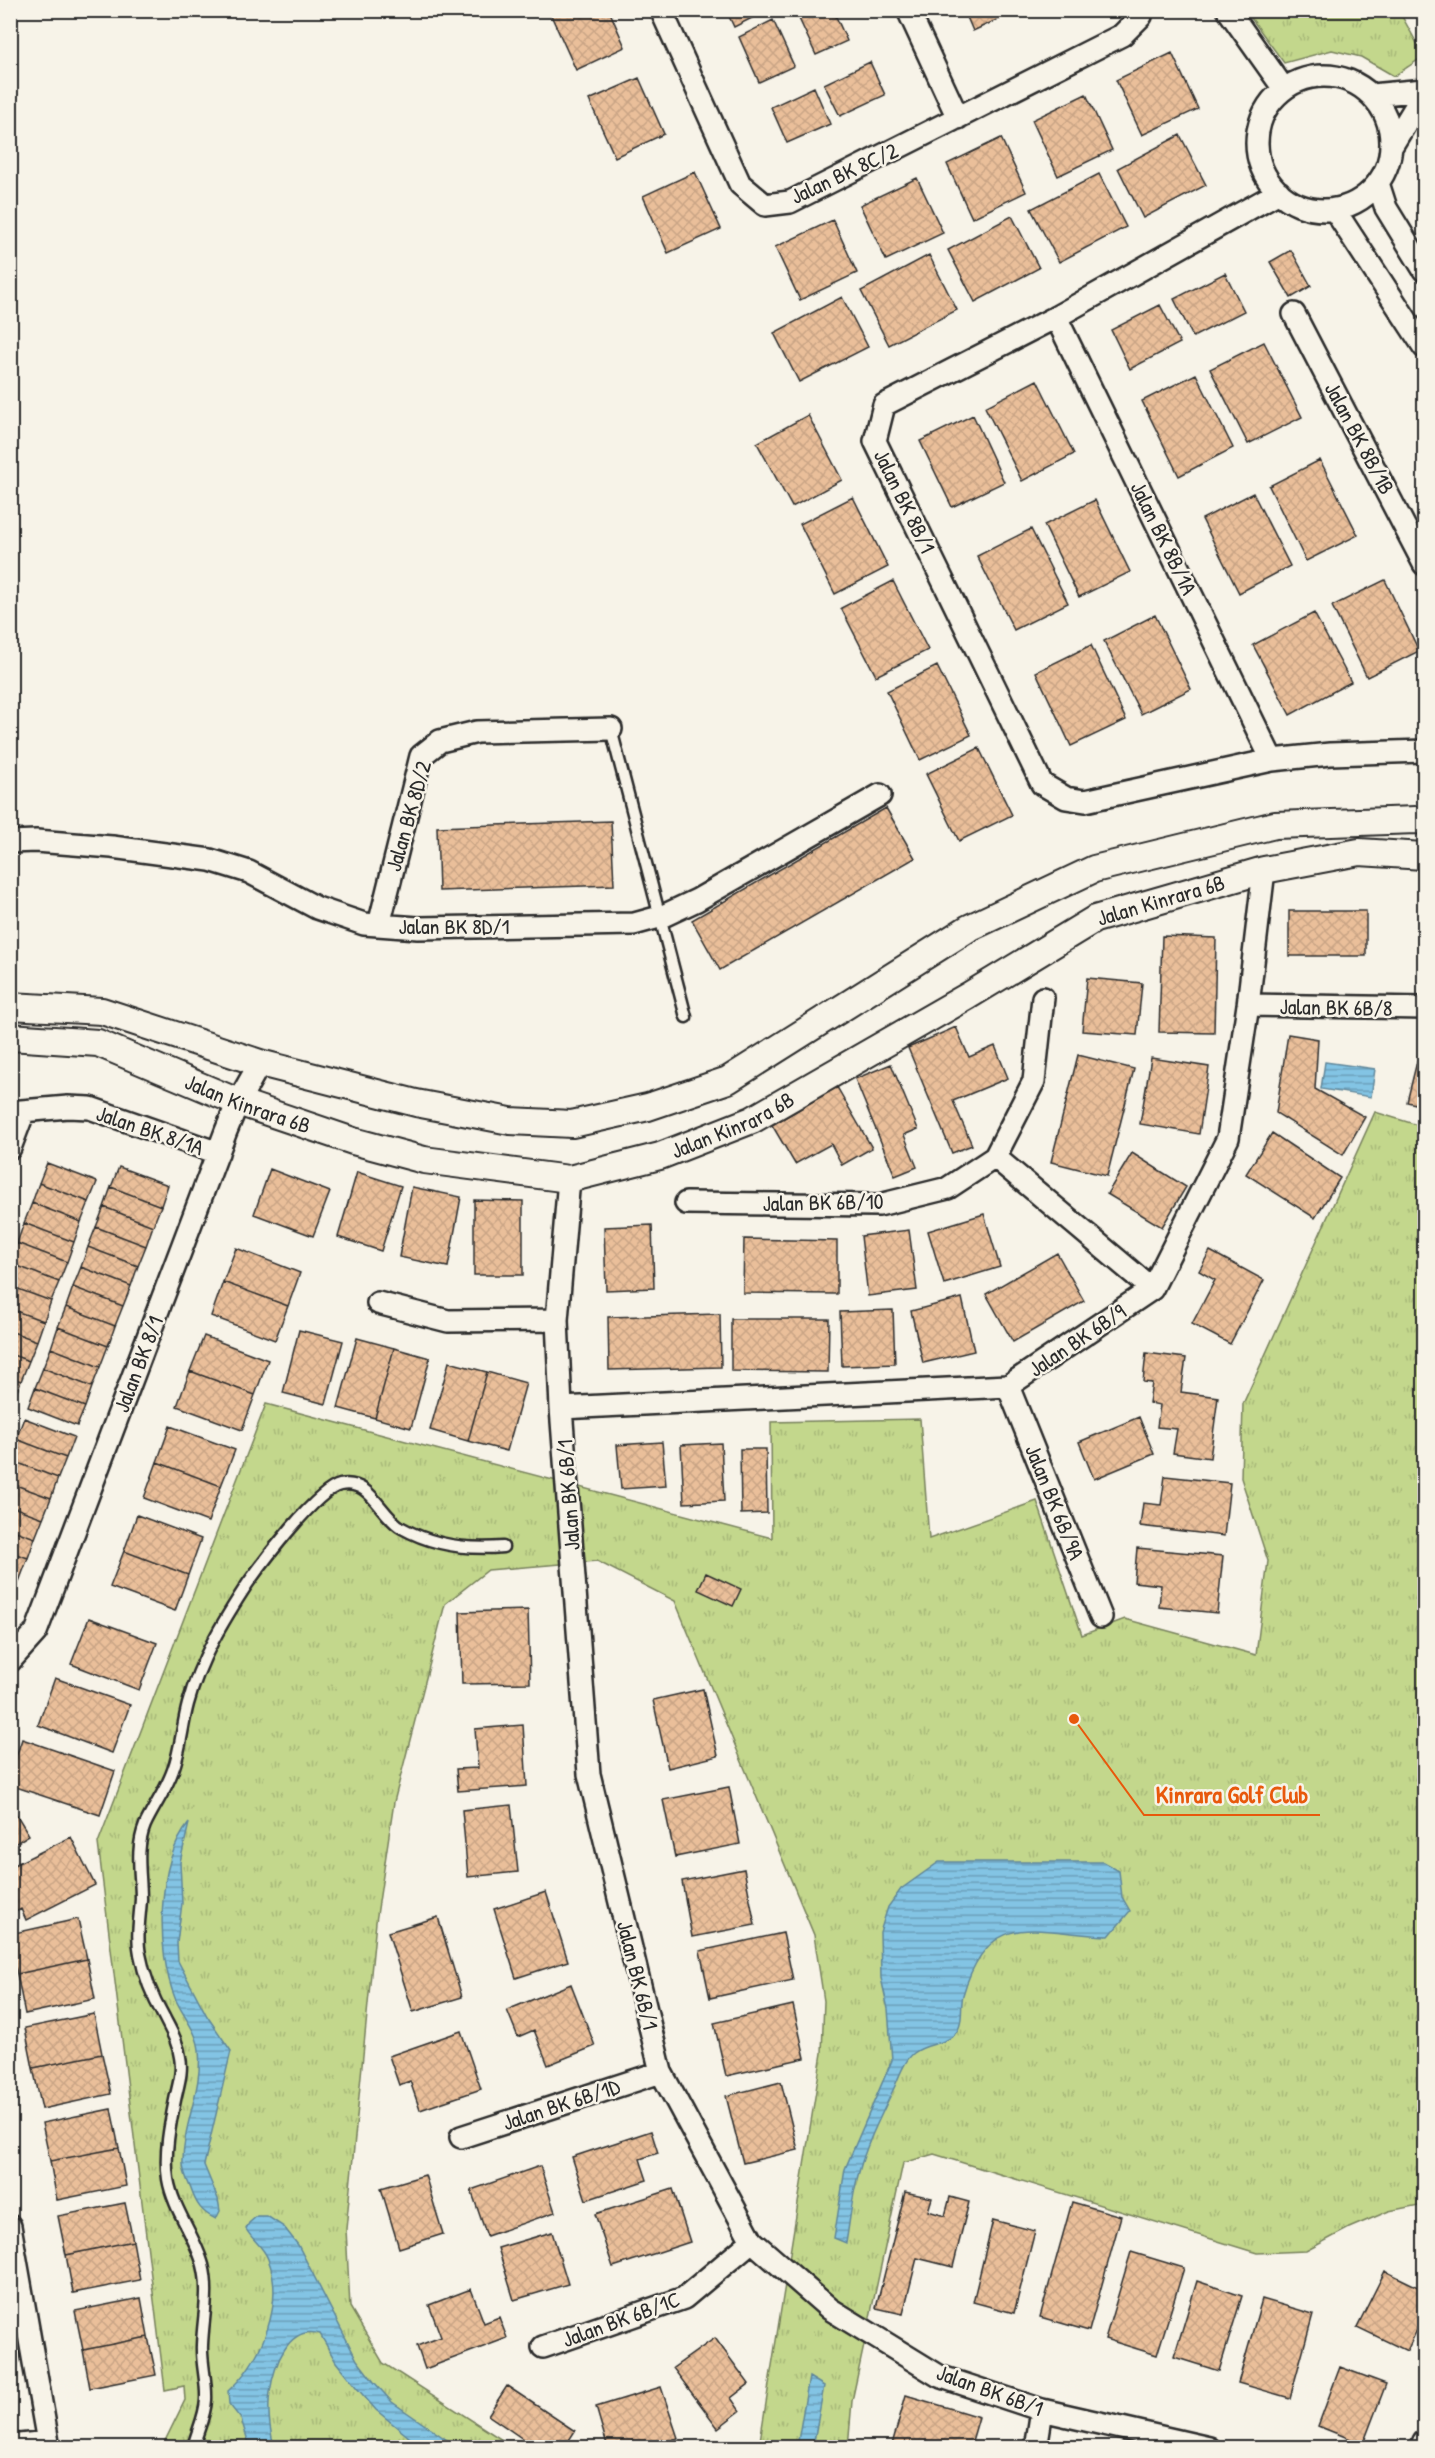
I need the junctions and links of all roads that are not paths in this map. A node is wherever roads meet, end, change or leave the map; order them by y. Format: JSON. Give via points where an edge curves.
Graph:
{"nodes":[{"id":1,"x":661,"y":10,"type":"edge"},
{"id":2,"x":908,"y":10,"type":"edge"},
{"id":3,"x":1141,"y":10,"type":"edge"},
{"id":4,"x":1228,"y":10,"type":"edge"},
{"id":5,"x":1284,"y":88,"type":"junction"},
{"id":6,"x":1425,"y":92,"type":"edge"},
{"id":7,"x":1372,"y":95,"type":"junction"},
{"id":8,"x":958,"y":118,"type":"junction"},
{"id":9,"x":1391,"y":147,"type":"junction"},
{"id":10,"x":1378,"y":183,"type":"junction"},
{"id":11,"x":1279,"y":192,"type":"junction"},
{"id":12,"x":1334,"y":209,"type":"junction"},
{"id":13,"x":1425,"y":270,"type":"edge"},
{"id":14,"x":1294,"y":314,"type":"dead end"},
{"id":15,"x":1056,"y":316,"type":"junction"},
{"id":16,"x":1425,"y":347,"type":"edge"},
{"id":17,"x":1425,"y":564,"type":"edge"},
{"id":18,"x":612,"y":729,"type":"joint"},
{"id":19,"x":1425,"y":751,"type":"edge"},
{"id":20,"x":1272,"y":760,"type":"junction"},
{"id":21,"x":880,"y":795,"type":"dead end"},
{"id":22,"x":1425,"y":821,"type":"edge"},
{"id":23,"x":10,"y":842,"type":"edge"},
{"id":24,"x":1425,"y":856,"type":"edge"},
{"id":25,"x":1264,"y":870,"type":"junction"},
{"id":26,"x":660,"y":917,"type":"junction"},
{"id":27,"x":379,"y":925,"type":"junction"},
{"id":28,"x":1043,"y":998,"type":"dead end"},
{"id":29,"x":1248,"y":1005,"type":"junction"},
{"id":30,"x":10,"y":1006,"type":"edge"},
{"id":31,"x":1425,"y":1008,"type":"edge"},
{"id":32,"x":686,"y":1017,"type":"dead end"},
{"id":33,"x":10,"y":1037,"type":"edge"},
{"id":34,"x":260,"y":1062,"type":"junction"},
{"id":35,"x":238,"y":1102,"type":"junction"},
{"id":36,"x":17,"y":1112,"type":"edge"},
{"id":37,"x":10,"y":1148,"type":"edge"},
{"id":38,"x":218,"y":1153,"type":"junction"},
{"id":39,"x":995,"y":1157,"type":"junction"},
{"id":40,"x":568,"y":1179,"type":"junction"},
{"id":41,"x":687,"y":1203,"type":"dead end"},
{"id":42,"x":1152,"y":1289,"type":"junction"},
{"id":43,"x":378,"y":1303,"type":"dead end"},
{"id":44,"x":557,"y":1320,"type":"junction"},
{"id":45,"x":1008,"y":1386,"type":"junction"},
{"id":46,"x":561,"y":1407,"type":"junction"},
{"id":47,"x":503,"y":1547,"type":"dead end"},
{"id":48,"x":1101,"y":1617,"type":"dead end"},
{"id":49,"x":10,"y":1661,"type":"edge"},
{"id":50,"x":661,"y":2072,"type":"junction"},
{"id":51,"x":461,"y":2137,"type":"dead end"},
{"id":52,"x":10,"y":2226,"type":"edge"},
{"id":53,"x":752,"y":2241,"type":"junction"},
{"id":54,"x":543,"y":2347,"type":"dead end"},
{"id":55,"x":1042,"y":2410,"type":"junction"},
{"id":56,"x":1425,"y":2441,"type":"edge"},
{"id":57,"x":48,"y":2445,"type":"edge"},
{"id":58,"x":10,"y":2446,"type":"edge"},
{"id":59,"x":193,"y":2448,"type":"edge"},
{"id":60,"x":1036,"y":2448,"type":"edge"},
{"id":61,"x":1209,"y":2448,"type":"edge"},
{"id":62,"x":1421,"y":2448,"type":"edge"}],
"edges":[{"from":1,"to":8,"type":"street","name":"Jalan BK 8C/2","via":[[740,184],[765,205],[790,202]]},
{"from":2,"to":8,"type":"street"},
{"from":3,"to":8,"type":"street","name":"Jalan BK 8C/2","via":[[1141,16],[1122,35]]},
{"from":4,"to":5,"type":"street"},
{"from":5,"to":7,"type":"street","via":[[1301,79],[1338,76]]},
{"from":5,"to":11,"type":"street","via":[[1265,111],[1257,139],[1262,168]]},
{"from":6,"to":7,"type":"street"},
{"from":6,"to":9,"type":"street"},
{"from":7,"to":9,"type":"street","via":[[1390,128]]},
{"from":9,"to":10,"type":"street"},
{"from":10,"to":12,"type":"street","via":[[1359,200]]},
{"from":10,"to":13,"type":"street","via":[[1386,208]]},
{"from":11,"to":12,"type":"street","via":[[1305,207]]},
{"from":11,"to":15,"type":"street","name":"Jalan BK 8B/1"},
{"from":12,"to":16,"type":"street"},
{"from":14,"to":17,"type":"street","name":"Jalan BK 8B/1B"},
{"from":15,"to":20,"type":"street","name":"Jalan BK 8B/1A"},
{"from":15,"to":20,"type":"street","name":"Jalan BK 8B/1","via":[[884,405],[875,441],[1026,752],[1042,784],[1066,798],[1085,801]]},
{"from":18,"to":26,"type":"lane"},
{"from":18,"to":27,"type":"street","name":"Jalan BK 8D/2","via":[[477,732],[440,741],[421,756]]},
{"from":19,"to":20,"type":"street"},
{"from":21,"to":26,"type":"street","name":"Jalan BK 8D/1","via":[[697,900]]},
{"from":22,"to":34,"type":"street","name":"Jalan Kinrara 6B","via":[[1275,825],[1094,869],[969,928],[728,1080],[648,1107],[572,1124],[510,1120],[416,1103]]},
{"from":23,"to":27,"type":"street","name":"Jalan BK 8D/1","via":[[112,847],[210,860],[249,872],[317,908],[364,924]]},
{"from":24,"to":25,"type":"street","name":"Jalan Kinrara 6B","via":[[1359,852]]},
{"from":25,"to":29,"type":"street","name":"Jalan BK 6B/9"},
{"from":25,"to":40,"type":"street","name":"Jalan Kinrara 6B","via":[[1095,919],[752,1120],[660,1156]]},
{"from":26,"to":27,"type":"street","name":"Jalan BK 8D/1","via":[[634,924],[418,928]]},
{"from":26,"to":32,"type":"lane"},
{"from":28,"to":39,"type":"street","name":"Jalan BK 6B/10","via":[[1034,1081]]},
{"from":29,"to":31,"type":"street","name":"Jalan BK 6B/8"},
{"from":29,"to":42,"type":"street","name":"Jalan BK 6B/9","via":[[1228,1138]]},
{"from":30,"to":34,"type":"street","name":"Jalan Kinrara 6B","via":[[102,1011]]},
{"from":33,"to":35,"type":"street","name":"Jalan Kinrara 6B","via":[[98,1043]]},
{"from":34,"to":35,"type":"street","name":"Jalan BK 8/1"},
{"from":35,"to":38,"type":"street","name":"Jalan BK 8/1"},
{"from":35,"to":40,"type":"street","name":"Jalan Kinrara 6B","via":[[424,1160]]},
{"from":36,"to":37,"type":"street"},
{"from":36,"to":38,"type":"street","name":"Jalan BK 8/1A","via":[[90,1108]]},
{"from":38,"to":49,"type":"street","name":"Jalan BK 8/1","via":[[36,1632]]},
{"from":39,"to":41,"type":"street","name":"Jalan BK 6B/10","via":[[948,1188],[879,1205]]},
{"from":39,"to":42,"type":"street"},
{"from":40,"to":44,"type":"street","name":"Jalan BK 6B/1"},
{"from":42,"to":45,"type":"street","name":"Jalan BK 6B/9"},
{"from":43,"to":44,"type":"street","via":[[448,1321]]},
{"from":44,"to":46,"type":"street","name":"Jalan BK 6B/1"},
{"from":45,"to":46,"type":"street","name":"Jalan BK 6B/9"},
{"from":45,"to":48,"type":"street","name":"Jalan BK 6B/9A"},
{"from":46,"to":50,"type":"street","name":"Jalan BK 6B/1","via":[[589,1774]]},
{"from":47,"to":59,"type":"lane","via":[[449,1547],[419,1536],[390,1520],[364,1489],[355,1485],[341,1484],[316,1501],[254,1575],[216,1632],[188,1706],[174,1769],[145,1827],[138,1852],[139,1951],[153,1995],[176,2039],[180,2058],[181,2074],[166,2159],[168,2182],[202,2262],[207,2288],[202,2344],[206,2404]]},
{"from":50,"to":51,"type":"street","name":"Jalan BK 6B/1D"},
{"from":50,"to":53,"type":"street","name":"Jalan BK 6B/1"},
{"from":52,"to":57,"type":"street"},
{"from":53,"to":54,"type":"street","name":"Jalan BK 6B/1C","via":[[684,2298]]},
{"from":53,"to":55,"type":"street","name":"Jalan BK 6B/1","via":[[830,2309],[939,2376]]},
{"from":55,"to":60,"type":"street"},
{"from":55,"to":61,"type":"street","name":"Jalan BK 6B/1"},
{"from":56,"to":62,"type":"street"},
{"from":57,"to":58,"type":"street"}]}
